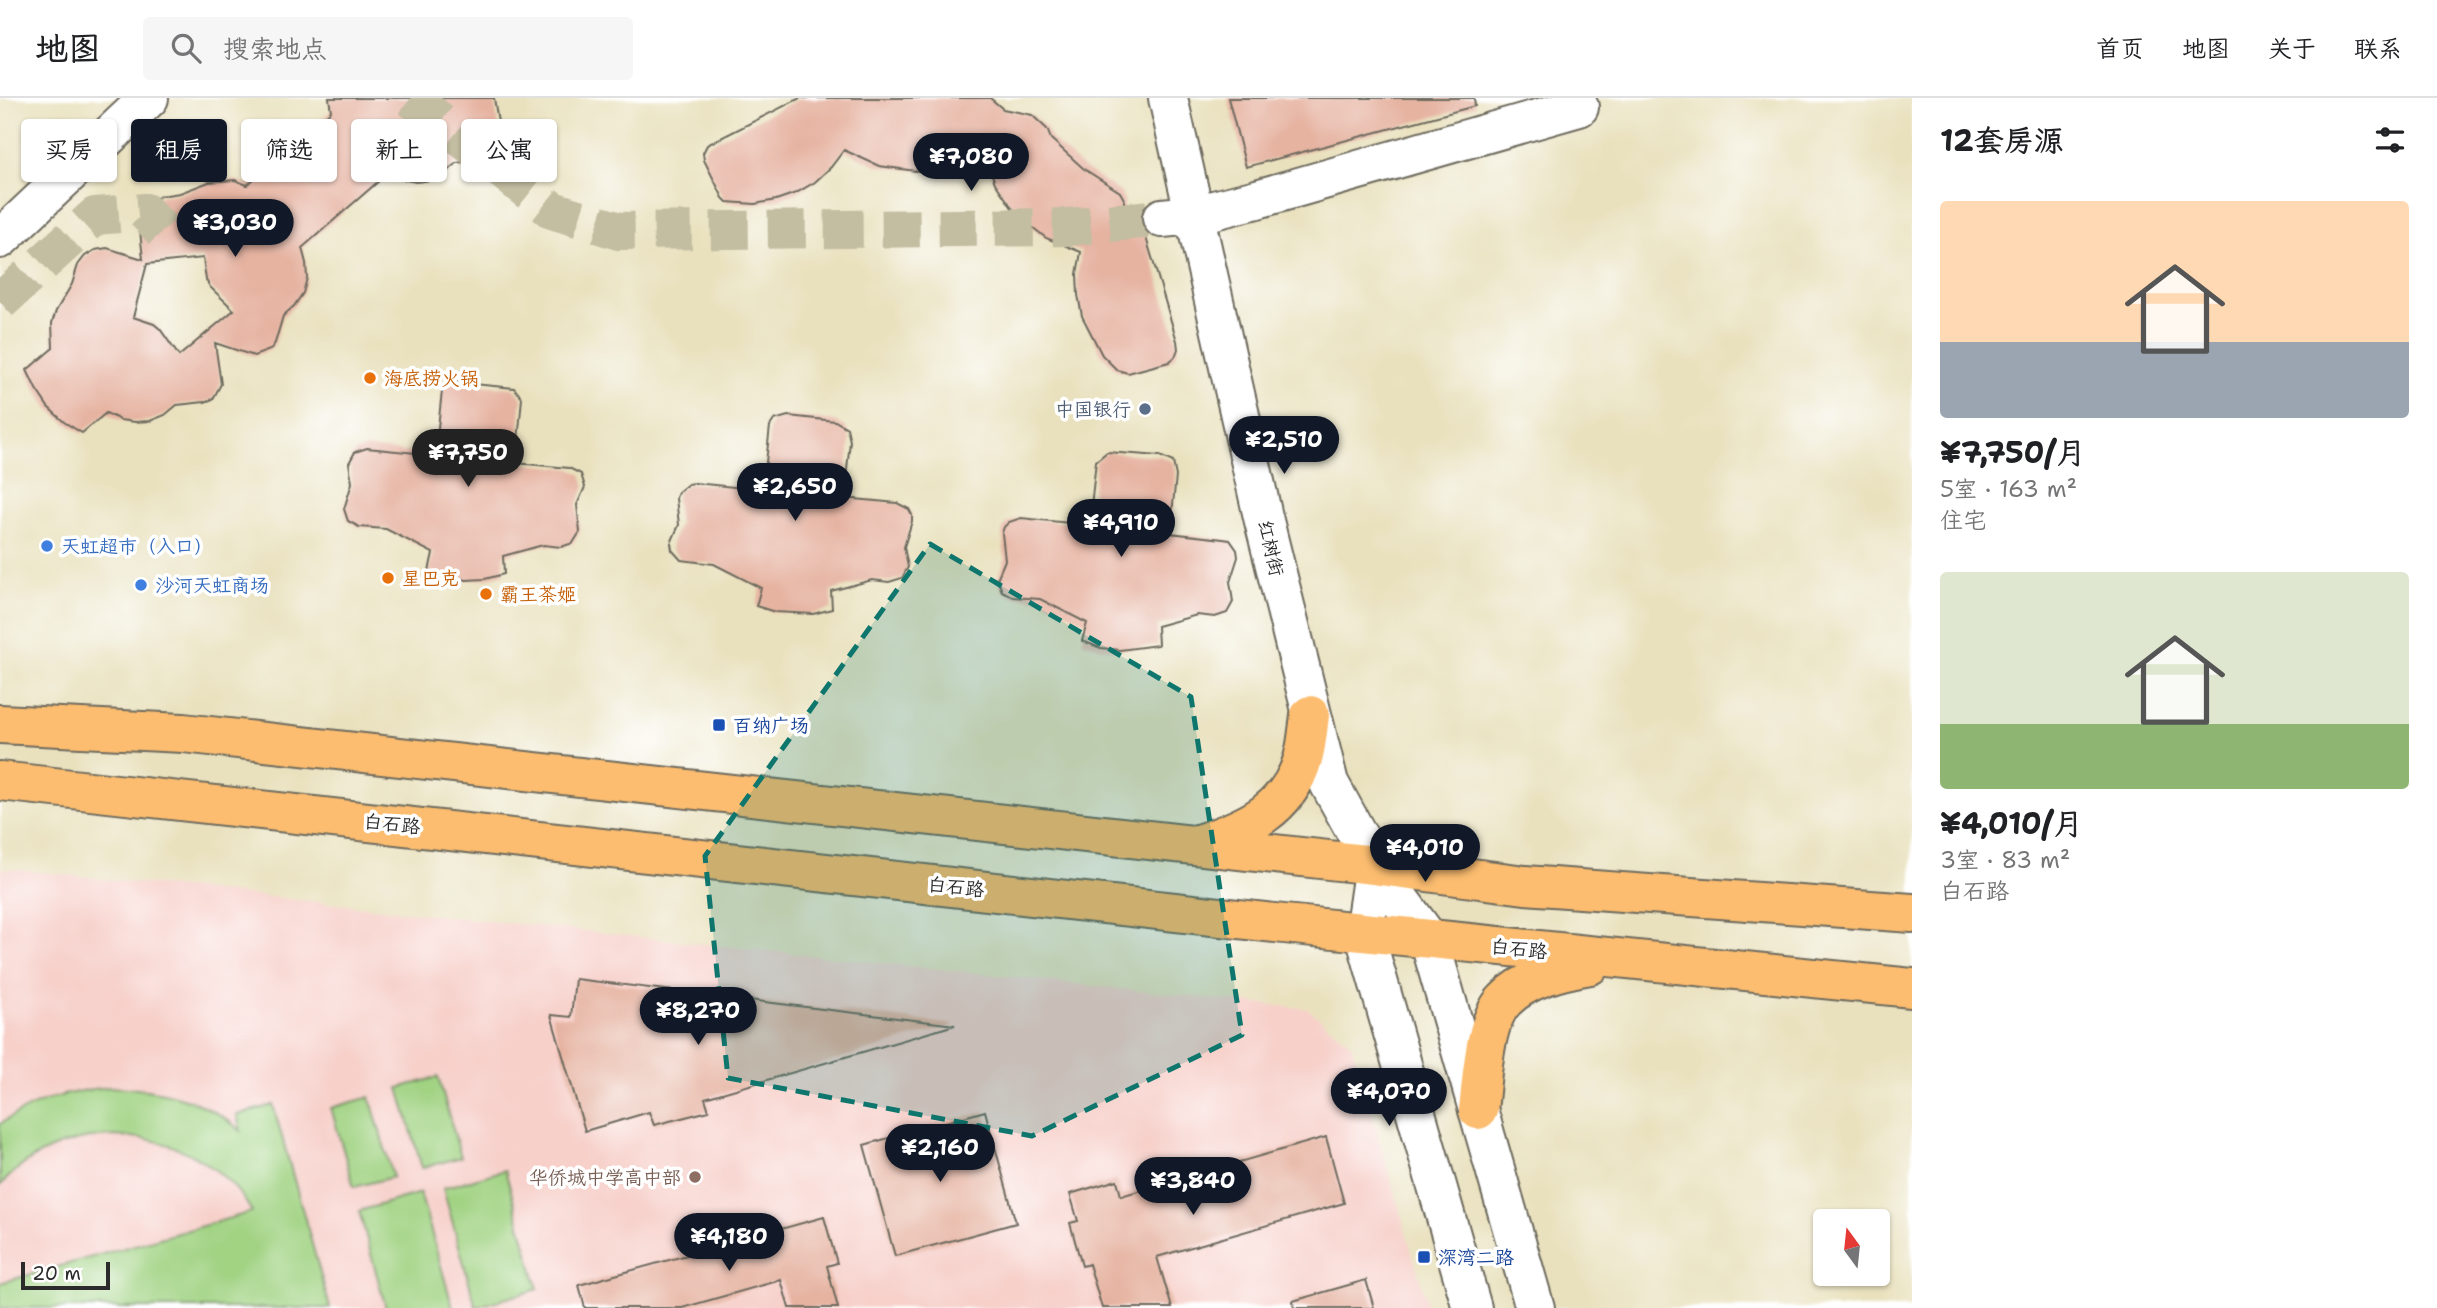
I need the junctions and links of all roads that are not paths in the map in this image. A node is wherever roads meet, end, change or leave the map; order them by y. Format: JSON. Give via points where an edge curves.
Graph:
{"nodes":[{"id":1,"x":1168,"y":98,"type":"edge"},
{"id":2,"x":125,"y":106,"type":"edge"},
{"id":3,"x":1578,"y":107,"type":"dead end"},
{"id":4,"x":1178,"y":217,"type":"junction"},
{"id":5,"x":0,"y":239,"type":"edge"},
{"id":6,"x":1310,"y":715,"type":"junction"},
{"id":7,"x":0,"y":724,"type":"edge"},
{"id":8,"x":0,"y":781,"type":"edge"},
{"id":9,"x":1194,"y":845,"type":"junction"},
{"id":10,"x":1374,"y":865,"type":"junction"},
{"id":11,"x":1912,"y":913,"type":"edge"},
{"id":12,"x":1364,"y":932,"type":"junction"},
{"id":13,"x":1429,"y":939,"type":"junction"},
{"id":14,"x":1624,"y":960,"type":"junction"},
{"id":15,"x":1912,"y":988,"type":"edge"},
{"id":16,"x":1478,"y":1110,"type":"junction"},
{"id":17,"x":1472,"y":1308,"type":"edge"},
{"id":18,"x":1535,"y":1308,"type":"edge"}],
"edges":[{"from":1,"to":4,"type":"street","name":"红树街"},
{"from":2,"to":5,"type":"street"},
{"from":3,"to":4,"type":"street"},
{"from":4,"to":6,"type":"street","name":"红树街"},
{"from":6,"to":9,"type":"main road","via":[[1303,759],[1279,804],[1255,821]]},
{"from":6,"to":10,"type":"street","name":"红树街","via":[[1329,783]]},
{"from":7,"to":9,"type":"main road","via":[[197,734]]},
{"from":8,"to":12,"type":"main road","name":"白石路"},
{"from":9,"to":10,"type":"main road"},
{"from":10,"to":11,"type":"main road","via":[[1525,885]]},
{"from":10,"to":12,"type":"street"},
{"from":10,"to":13,"type":"street"},
{"from":12,"to":13,"type":"main road","name":"白石路"},
{"from":12,"to":17,"type":"street"},
{"from":13,"to":14,"type":"main road","name":"白石路"},
{"from":13,"to":16,"type":"street"},
{"from":14,"to":15,"type":"main road","name":"白石路"},
{"from":14,"to":16,"type":"main road","via":[[1535,980],[1505,1000],[1486,1044]]},
{"from":16,"to":18,"type":"street"}]}
